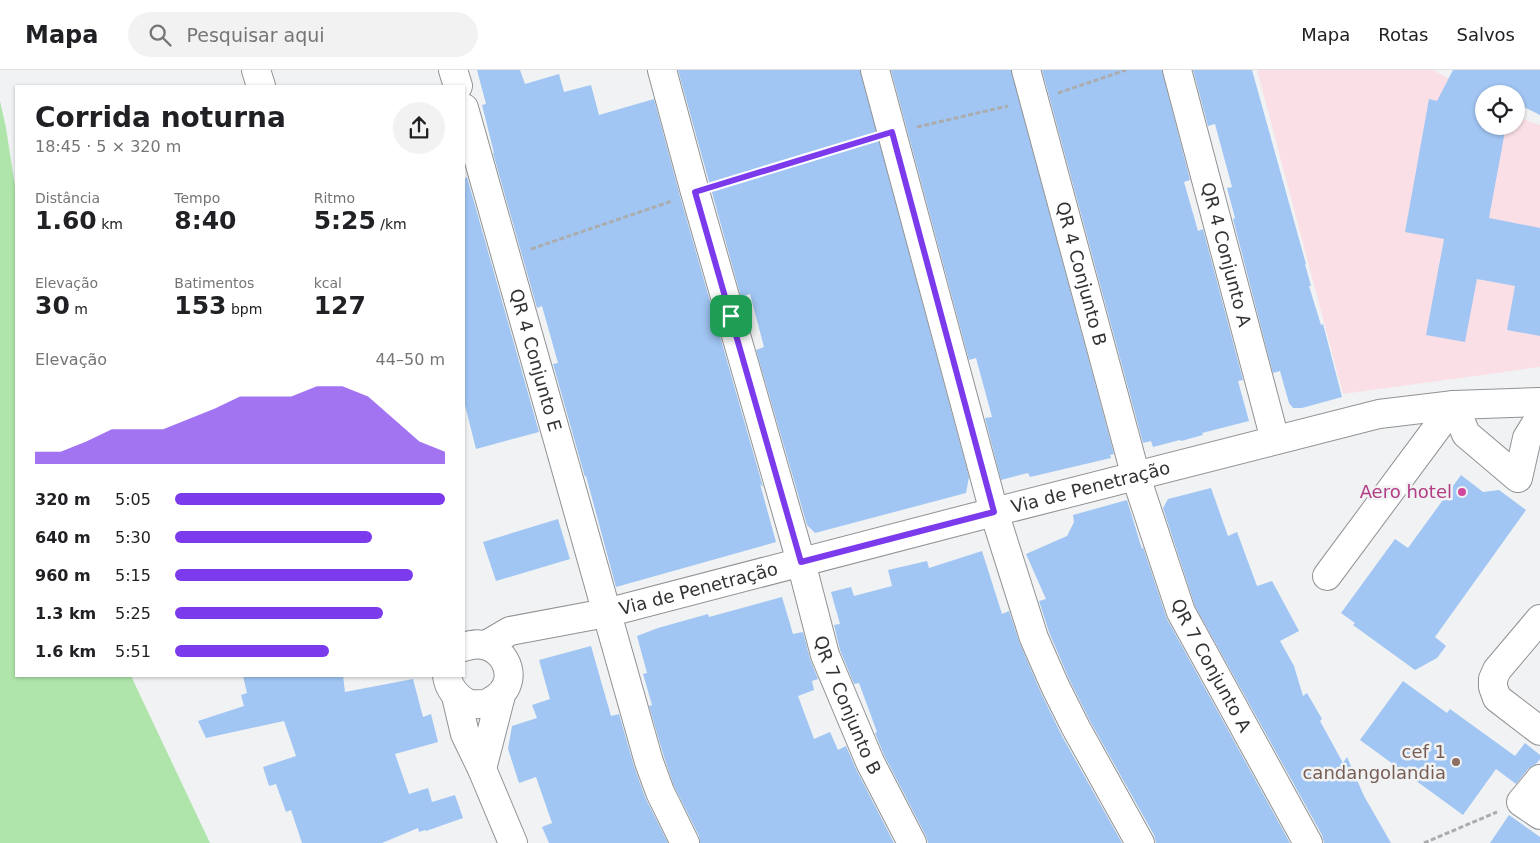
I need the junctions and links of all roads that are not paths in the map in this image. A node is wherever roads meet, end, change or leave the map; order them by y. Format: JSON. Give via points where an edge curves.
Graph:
{"nodes":[{"id":1,"x":256,"y":70,"type":"edge"},
{"id":2,"x":453,"y":70,"type":"edge"},
{"id":3,"x":662,"y":70,"type":"edge"},
{"id":4,"x":875,"y":70,"type":"edge"},
{"id":5,"x":1026,"y":70,"type":"edge"},
{"id":6,"x":1177,"y":70,"type":"edge"},
{"id":7,"x":261,"y":85,"type":"edge"},
{"id":8,"x":458,"y":85,"type":"edge"},
{"id":9,"x":465,"y":112,"type":"edge"},
{"id":10,"x":1540,"y":402,"type":"edge"},
{"id":11,"x":1454,"y":405,"type":"junction"},
{"id":12,"x":1540,"y":417,"type":"edge"},
{"id":13,"x":1276,"y":440,"type":"junction"},
{"id":14,"x":1136,"y":477,"type":"junction"},
{"id":15,"x":994,"y":512,"type":"junction"},
{"id":16,"x":801,"y":562,"type":"junction"},
{"id":17,"x":1327,"y":576,"type":"dead end"},
{"id":18,"x":606,"y":614,"type":"junction"},
{"id":19,"x":1540,"y":620,"type":"edge"},
{"id":20,"x":558,"y":623,"type":"junction"},
{"id":21,"x":475,"y":646,"type":"edge"},
{"id":22,"x":506,"y":662,"type":"junction"},
{"id":23,"x":452,"y":686,"type":"edge"},
{"id":24,"x":501,"y":695,"type":"junction"},
{"id":25,"x":1540,"y":731,"type":"edge"},
{"id":26,"x":482,"y":770,"type":"junction"},
{"id":27,"x":1540,"y":779,"type":"edge"},
{"id":28,"x":1530,"y":809,"type":"edge"},
{"id":29,"x":513,"y":843,"type":"edge"},
{"id":30,"x":685,"y":843,"type":"edge"},
{"id":31,"x":912,"y":843,"type":"edge"},
{"id":32,"x":1140,"y":843,"type":"edge"},
{"id":33,"x":1308,"y":843,"type":"edge"}],
"edges":[{"from":1,"to":7,"type":"street"},
{"from":2,"to":8,"type":"street"},
{"from":3,"to":16,"type":"street","name":"QR 7 Conjunto B"},
{"from":4,"to":15,"type":"street"},
{"from":5,"to":14,"type":"street","name":"QR 4 Conjunto B"},
{"from":6,"to":13,"type":"street","name":"QR 4 Conjunto A"},
{"from":9,"to":18,"type":"street","name":"QR 4 Conjunto E"},
{"from":10,"to":11,"type":"street","name":"Via de Penetração"},
{"from":11,"to":12,"type":"street","via":[[1466,434],[1518,478],[1527,438]]},
{"from":11,"to":13,"type":"street","name":"Via de Penetração","via":[[1379,414]]},
{"from":11,"to":17,"type":"street"},
{"from":13,"to":14,"type":"street","name":"Via de Penetração"},
{"from":14,"to":15,"type":"street","name":"Via de Penetração"},
{"from":14,"to":33,"type":"street","name":"QR 7 Conjunto A","via":[[1181,612]]},
{"from":15,"to":16,"type":"street","name":"Via de Penetração"},
{"from":15,"to":32,"type":"street","via":[[1034,638],[1055,686]]},
{"from":16,"to":18,"type":"street","name":"Via de Penetração"},
{"from":16,"to":31,"type":"street","name":"QR 7 Conjunto B","via":[[825,655],[870,762]]},
{"from":18,"to":20,"type":"street","name":"Via de Penetração"},
{"from":18,"to":30,"type":"street","via":[[649,762]]},
{"from":19,"to":25,"type":"street","via":[[1497,670],[1493,687],[1497,698]]},
{"from":20,"to":21,"type":"street","name":"Via de Penetração","via":[[510,631]]},
{"from":20,"to":22,"type":"street","name":"Via de Penetração"},
{"from":21,"to":22,"type":"street","via":[[498,651]]},
{"from":22,"to":24,"type":"street","via":[[509,674]]},
{"from":23,"to":24,"type":"street","via":[[470,704],[487,704]]},
{"from":23,"to":26,"type":"street","via":[[465,734]]},
{"from":24,"to":26,"type":"street"},
{"from":26,"to":29,"type":"street"},
{"from":27,"to":28,"type":"street"}]}
